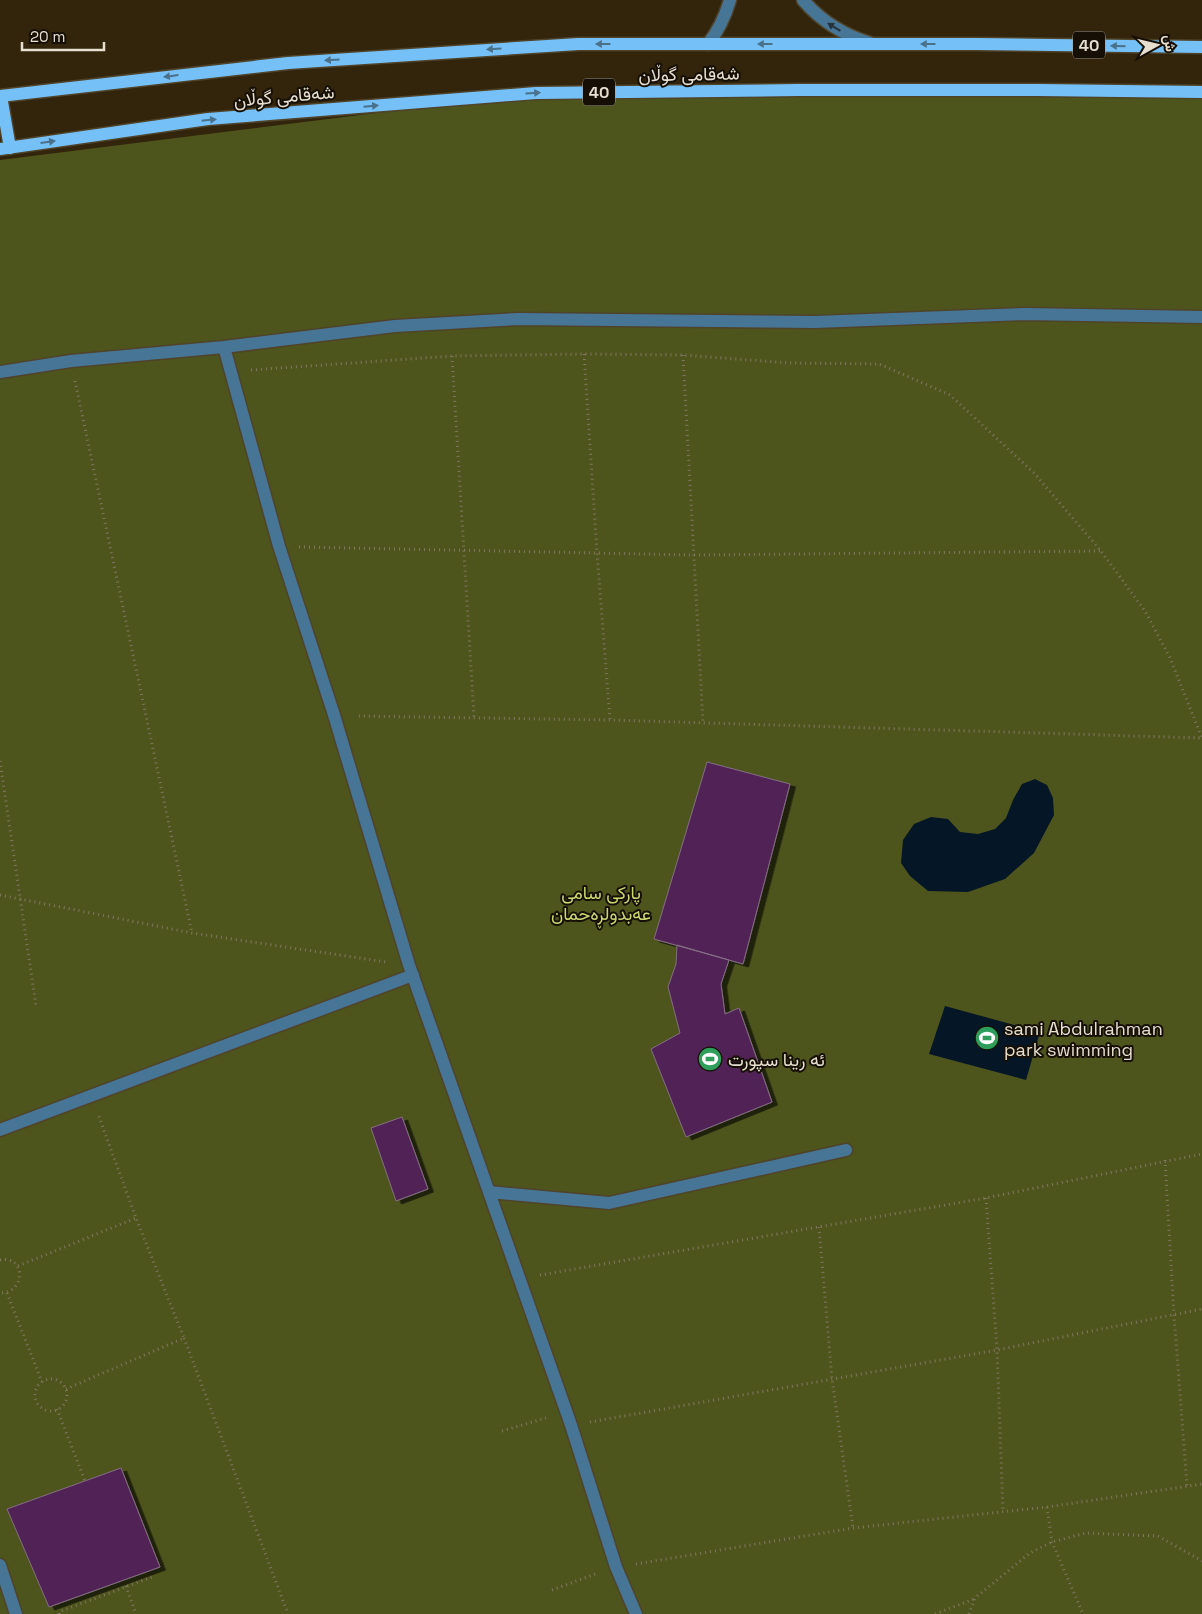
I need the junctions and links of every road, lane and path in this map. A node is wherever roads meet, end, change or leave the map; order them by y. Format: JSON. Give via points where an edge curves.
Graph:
{"nodes":[{"id":1,"x":730,"y":0,"type":"edge"},
{"id":2,"x":803,"y":0,"type":"edge"},
{"id":3,"x":708,"y":44,"type":"junction"},
{"id":4,"x":873,"y":44,"type":"junction"},
{"id":5,"x":1202,"y":47,"type":"edge"},
{"id":6,"x":1202,"y":92,"type":"edge"},
{"id":7,"x":0,"y":96,"type":"edge"},
{"id":8,"x":5,"y":149,"type":"edge"},
{"id":9,"x":1202,"y":317,"type":"edge"},
{"id":10,"x":224,"y":347,"type":"junction"},
{"id":11,"x":584,"y":354,"type":"junction"},
{"id":12,"x":684,"y":355,"type":"junction"},
{"id":13,"x":452,"y":356,"type":"junction"},
{"id":14,"x":71,"y":361,"type":"junction"},
{"id":15,"x":0,"y":372,"type":"edge"},
{"id":16,"x":231,"y":372,"type":"junction"},
{"id":17,"x":279,"y":546,"type":"junction"},
{"id":18,"x":464,"y":550,"type":"junction"},
{"id":19,"x":1101,"y":551,"type":"junction"},
{"id":20,"x":597,"y":553,"type":"junction"},
{"id":21,"x":694,"y":555,"type":"junction"},
{"id":22,"x":334,"y":716,"type":"junction"},
{"id":23,"x":474,"y":718,"type":"junction"},
{"id":24,"x":610,"y":720,"type":"junction"},
{"id":25,"x":703,"y":723,"type":"junction"},
{"id":26,"x":1202,"y":739,"type":"edge"},
{"id":27,"x":0,"y":761,"type":"edge"},
{"id":28,"x":0,"y":895,"type":"edge"},
{"id":29,"x":19,"y":899,"type":"junction"},
{"id":30,"x":192,"y":933,"type":"junction"},
{"id":31,"x":411,"y":970,"type":"junction"},
{"id":32,"x":36,"y":1006,"type":"dead end"},
{"id":33,"x":92,"y":1096,"type":"junction"},
{"id":34,"x":0,"y":1130,"type":"edge"},
{"id":35,"x":846,"y":1150,"type":"dead end"},
{"id":36,"x":1202,"y":1154,"type":"edge"},
{"id":37,"x":1165,"y":1160,"type":"junction"},
{"id":38,"x":489,"y":1192,"type":"junction"},
{"id":39,"x":986,"y":1198,"type":"junction"},
{"id":40,"x":136,"y":1218,"type":"junction"},
{"id":41,"x":819,"y":1227,"type":"junction"},
{"id":42,"x":0,"y":1260,"type":"edge"},
{"id":43,"x":18,"y":1266,"type":"junction"},
{"id":44,"x":519,"y":1278,"type":"junction"},
{"id":45,"x":0,"y":1293,"type":"edge"},
{"id":46,"x":7,"y":1293,"type":"junction"},
{"id":47,"x":1202,"y":1309,"type":"edge"},
{"id":48,"x":1174,"y":1315,"type":"junction"},
{"id":49,"x":184,"y":1338,"type":"junction"},
{"id":50,"x":997,"y":1350,"type":"junction"},
{"id":51,"x":832,"y":1379,"type":"junction"},
{"id":52,"x":42,"y":1382,"type":"junction"},
{"id":53,"x":66,"y":1389,"type":"junction"},
{"id":54,"x":57,"y":1409,"type":"junction"},
{"id":55,"x":566,"y":1412,"type":"junction"},
{"id":56,"x":571,"y":1425,"type":"junction"},
{"id":57,"x":502,"y":1431,"type":"dead end"},
{"id":58,"x":85,"y":1481,"type":"dead end"},
{"id":59,"x":1202,"y":1484,"type":"edge"},
{"id":60,"x":1187,"y":1486,"type":"junction"},
{"id":61,"x":1047,"y":1507,"type":"junction"},
{"id":62,"x":1003,"y":1512,"type":"junction"},
{"id":63,"x":853,"y":1528,"type":"junction"},
{"id":64,"x":1052,"y":1542,"type":"junction"},
{"id":65,"x":1202,"y":1561,"type":"edge"},
{"id":66,"x":0,"y":1565,"type":"edge"},
{"id":67,"x":616,"y":1567,"type":"junction"},
{"id":68,"x":152,"y":1577,"type":"dead end"},
{"id":69,"x":126,"y":1586,"type":"junction"},
{"id":70,"x":552,"y":1590,"type":"dead end"},
{"id":71,"x":975,"y":1598,"type":"junction"},
{"id":72,"x":16,"y":1614,"type":"edge"},
{"id":73,"x":59,"y":1614,"type":"edge"},
{"id":74,"x":136,"y":1614,"type":"edge"},
{"id":75,"x":288,"y":1614,"type":"edge"},
{"id":76,"x":636,"y":1614,"type":"edge"},
{"id":77,"x":935,"y":1614,"type":"edge"},
{"id":78,"x":969,"y":1614,"type":"edge"},
{"id":79,"x":1083,"y":1614,"type":"edge"}],
"edges":[{"from":1,"to":3,"type":"street","via":[[719,30]]},
{"from":4,"to":2,"type":"street","one_way":true,"via":[[830,26]]},
{"from":4,"to":3,"type":"main road","name":"شەقامی گوڵان","one_way":true},
{"from":3,"to":7,"type":"main road","name":"شەقامی گوڵان","one_way":true,"via":[[578,44],[298,62]]},
{"from":5,"to":4,"type":"main road","name":"شەقامی گوڵان","number":"40","one_way":true},
{"from":8,"to":6,"type":"main road","name":"شەقامی گوڵان","number":"40","one_way":true,"via":[[208,120],[536,93],[798,90]]},
{"from":7,"to":8,"type":"main road"},
{"from":9,"to":10,"type":"street","via":[[1025,314],[806,322],[518,319],[395,326]]},
{"from":10,"to":14,"type":"street"},
{"from":10,"to":16,"type":"street"},
{"from":11,"to":12,"type":"path"},
{"from":11,"to":13,"type":"path"},
{"from":11,"to":20,"type":"path"},
{"from":12,"to":19,"type":"path","via":[[788,363],[879,364],[950,395],[1034,473]]},
{"from":12,"to":21,"type":"path"},
{"from":13,"to":16,"type":"path"},
{"from":13,"to":18,"type":"path"},
{"from":14,"to":15,"type":"street"},
{"from":14,"to":30,"type":"path"},
{"from":16,"to":17,"type":"street"},
{"from":17,"to":18,"type":"path"},
{"from":17,"to":22,"type":"street"},
{"from":18,"to":20,"type":"path"},
{"from":18,"to":23,"type":"path"},
{"from":19,"to":21,"type":"path"},
{"from":19,"to":26,"type":"path","via":[[1145,611],[1170,658]]},
{"from":20,"to":21,"type":"path"},
{"from":20,"to":24,"type":"path"},
{"from":21,"to":25,"type":"path"},
{"from":22,"to":23,"type":"path"},
{"from":22,"to":31,"type":"street"},
{"from":23,"to":24,"type":"path"},
{"from":24,"to":25,"type":"path"},
{"from":25,"to":26,"type":"path"},
{"from":27,"to":29,"type":"path"},
{"from":28,"to":29,"type":"path"},
{"from":29,"to":30,"type":"path"},
{"from":29,"to":32,"type":"path"},
{"from":30,"to":31,"type":"path"},
{"from":31,"to":33,"type":"street"},
{"from":31,"to":38,"type":"street"},
{"from":33,"to":34,"type":"street"},
{"from":33,"to":40,"type":"path"},
{"from":35,"to":38,"type":"street","via":[[609,1202]]},
{"from":36,"to":37,"type":"path"},
{"from":37,"to":39,"type":"path"},
{"from":37,"to":48,"type":"path"},
{"from":38,"to":44,"type":"street"},
{"from":39,"to":41,"type":"path"},
{"from":39,"to":50,"type":"path"},
{"from":40,"to":43,"type":"path"},
{"from":40,"to":49,"type":"path"},
{"from":41,"to":44,"type":"path"},
{"from":41,"to":51,"type":"path"},
{"from":42,"to":43,"type":"path","via":[[10,1260]]},
{"from":43,"to":46,"type":"path","via":[[19,1281]]},
{"from":44,"to":55,"type":"street"},
{"from":45,"to":46,"type":"path"},
{"from":46,"to":52,"type":"path"},
{"from":47,"to":48,"type":"path"},
{"from":48,"to":50,"type":"path"},
{"from":48,"to":60,"type":"path"},
{"from":49,"to":53,"type":"path"},
{"from":49,"to":75,"type":"path"},
{"from":50,"to":51,"type":"path"},
{"from":50,"to":62,"type":"path"},
{"from":51,"to":56,"type":"path"},
{"from":51,"to":63,"type":"path"},
{"from":52,"to":53,"type":"path","via":[[56,1379]]},
{"from":52,"to":54,"type":"path","via":[[36,1390],[36,1401],[44,1409]]},
{"from":53,"to":54,"type":"path","via":[[66,1400]]},
{"from":54,"to":58,"type":"path"},
{"from":55,"to":56,"type":"street"},
{"from":55,"to":57,"type":"path"},
{"from":56,"to":67,"type":"street"},
{"from":59,"to":60,"type":"path"},
{"from":60,"to":61,"type":"path"},
{"from":61,"to":62,"type":"path"},
{"from":61,"to":64,"type":"path"},
{"from":62,"to":63,"type":"path"},
{"from":63,"to":67,"type":"path"},
{"from":64,"to":65,"type":"path","via":[[1086,1533],[1158,1536]]},
{"from":64,"to":71,"type":"path","via":[[1030,1553]]},
{"from":64,"to":79,"type":"path"},
{"from":66,"to":72,"type":"street"},
{"from":67,"to":70,"type":"path"},
{"from":67,"to":76,"type":"street"},
{"from":68,"to":69,"type":"path"},
{"from":69,"to":73,"type":"path"},
{"from":69,"to":74,"type":"path"},
{"from":71,"to":77,"type":"path"},
{"from":71,"to":78,"type":"path"}]}
